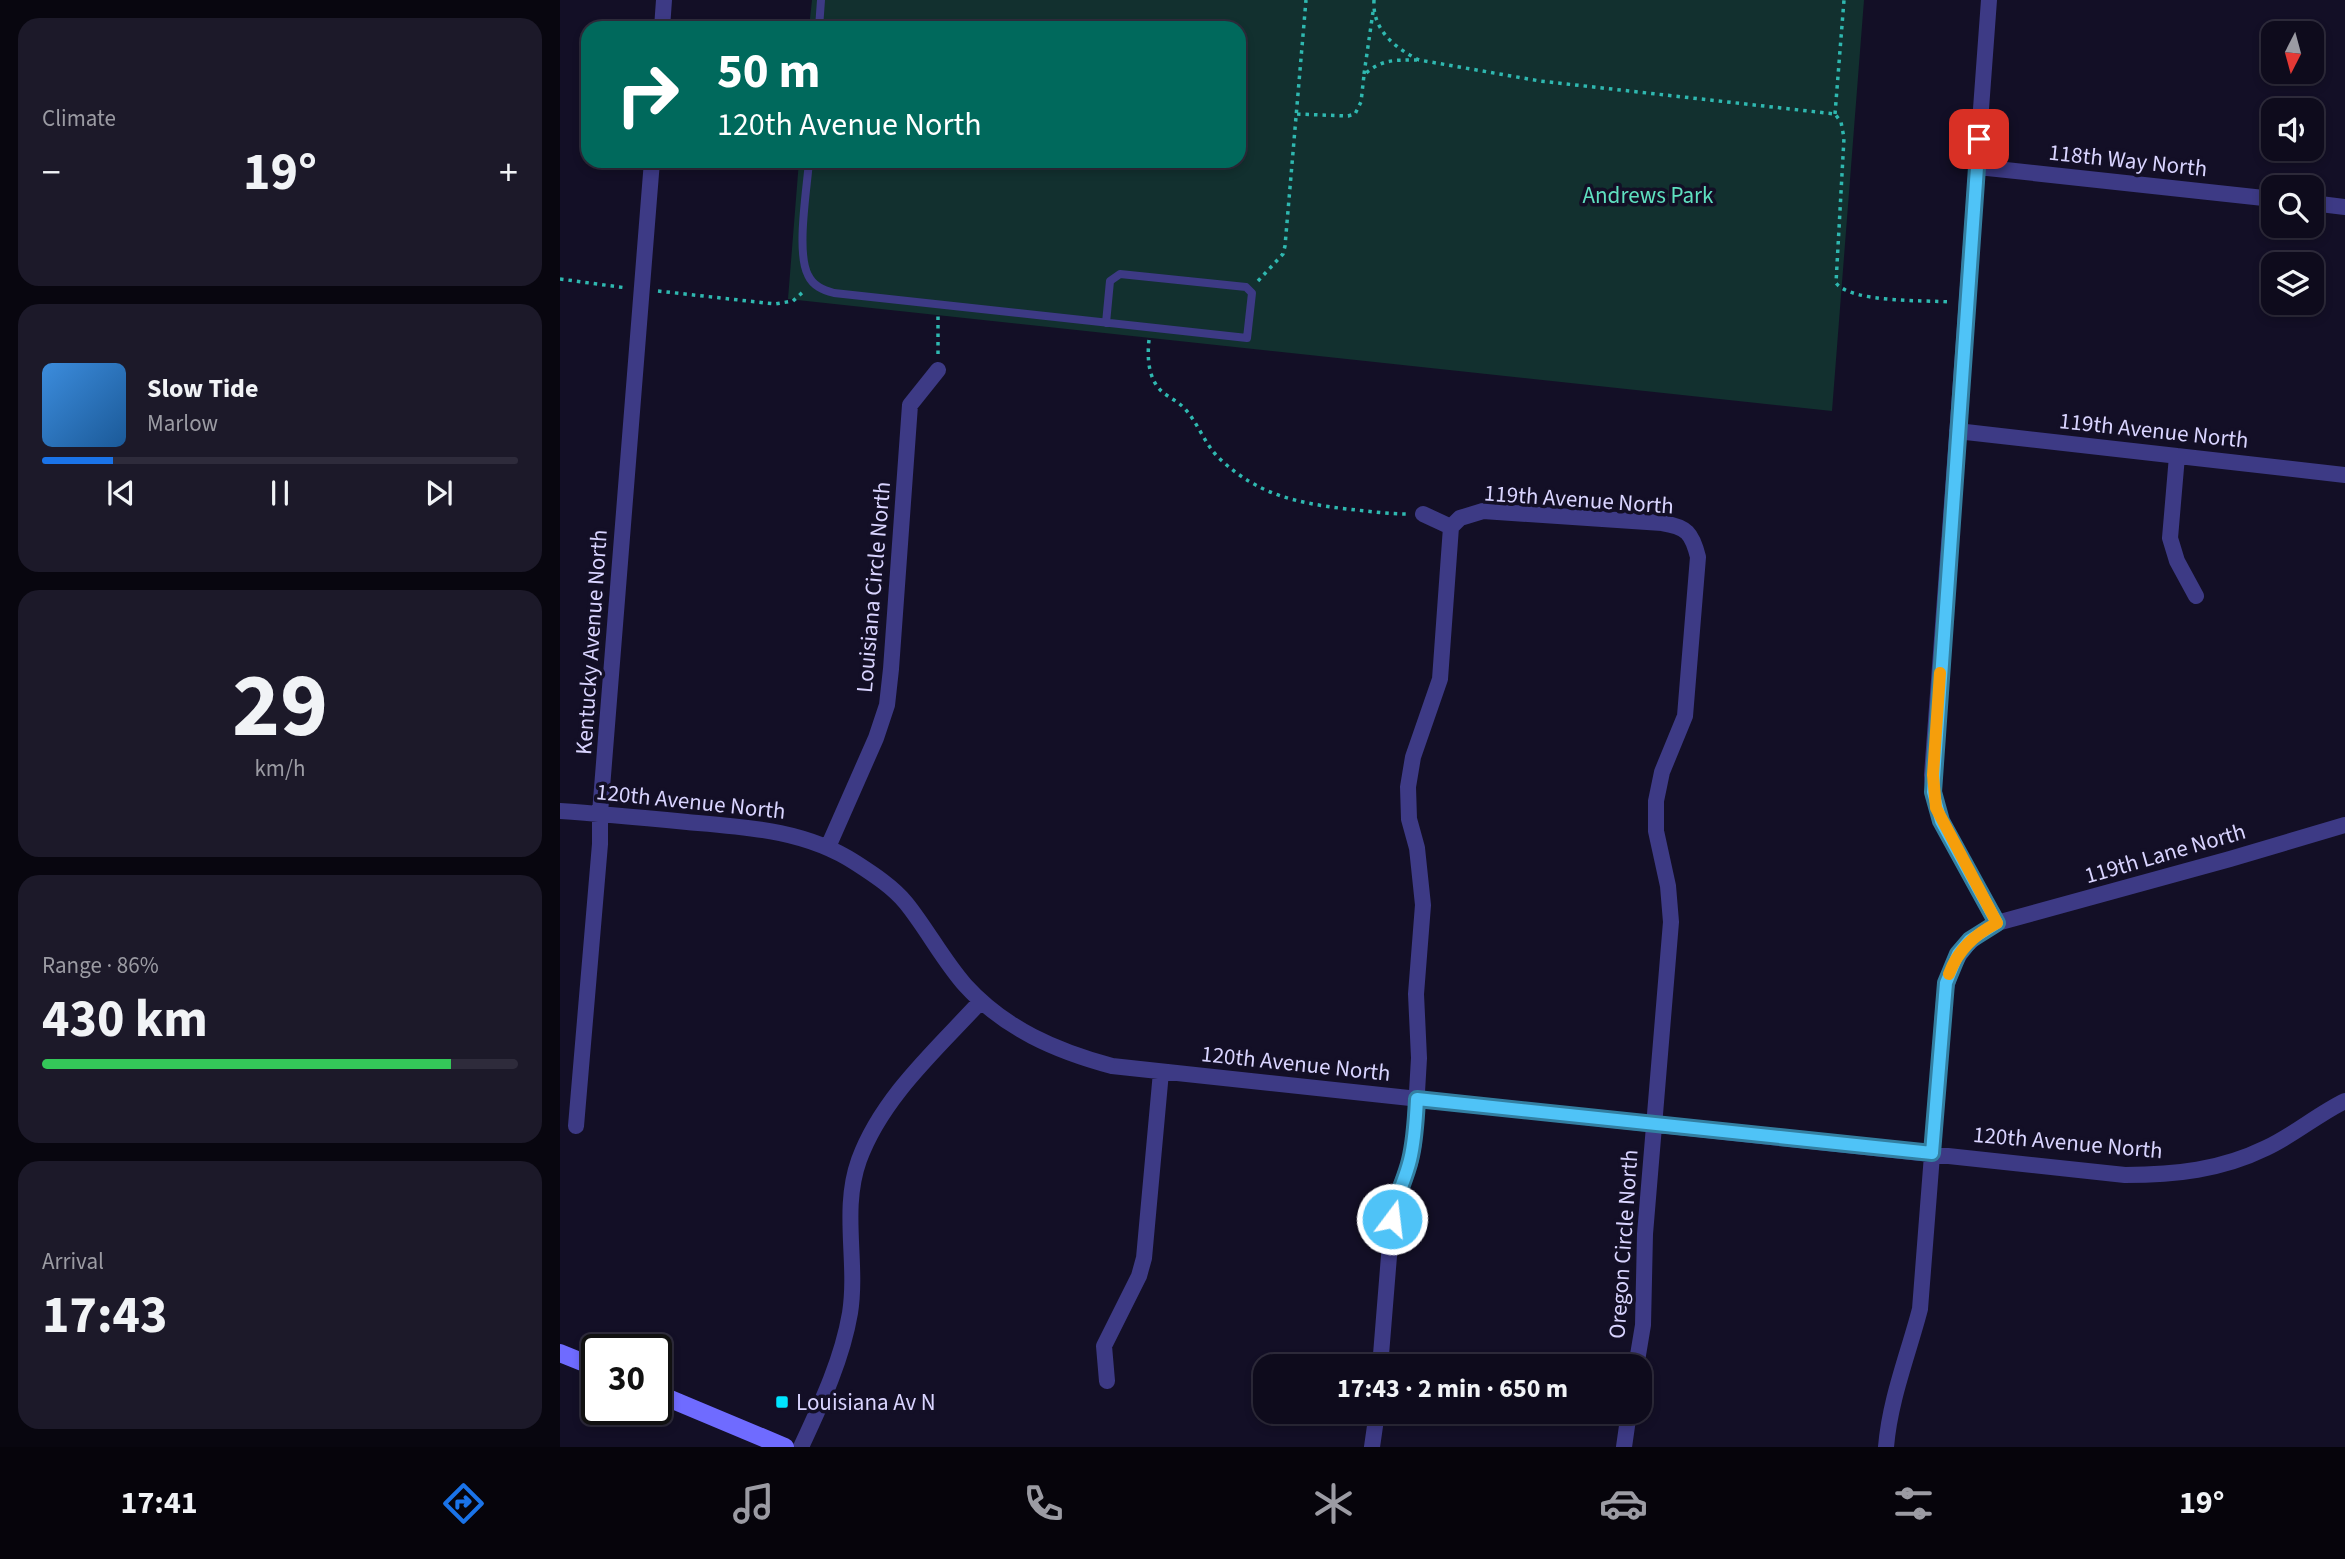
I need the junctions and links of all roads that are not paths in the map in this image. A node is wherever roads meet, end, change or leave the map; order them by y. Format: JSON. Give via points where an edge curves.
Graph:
{"nodes":[{"id":1,"x":664,"y":0,"type":"edge"},
{"id":2,"x":821,"y":0,"type":"edge"},
{"id":3,"x":1989,"y":0,"type":"edge"},
{"id":4,"x":662,"y":21,"type":"edge"},
{"id":5,"x":820,"y":21,"type":"edge"},
{"id":6,"x":1978,"y":167,"type":"junction"},
{"id":7,"x":651,"y":168,"type":"edge"},
{"id":8,"x":809,"y":168,"type":"edge"},
{"id":9,"x":2261,"y":198,"type":"edge"},
{"id":10,"x":2324,"y":204,"type":"edge"},
{"id":11,"x":2345,"y":207,"type":"edge"},
{"id":12,"x":1107,"y":323,"type":"junction"},
{"id":13,"x":938,"y":370,"type":"road end"},
{"id":14,"x":1957,"y":432,"type":"junction"},
{"id":15,"x":2177,"y":456,"type":"junction"},
{"id":16,"x":2345,"y":475,"type":"edge"},
{"id":17,"x":1423,"y":513,"type":"road end"},
{"id":18,"x":1451,"y":527,"type":"junction"},
{"id":19,"x":1693,"y":539,"type":"joint"},
{"id":20,"x":2196,"y":596,"type":"dead end"},
{"id":21,"x":560,"y":811,"type":"edge"},
{"id":22,"x":600,"y":813,"type":"junction"},
{"id":23,"x":2345,"y":825,"type":"edge"},
{"id":24,"x":828,"y":847,"type":"junction"},
{"id":25,"x":1997,"y":923,"type":"junction"},
{"id":26,"x":981,"y":1001,"type":"junction"},
{"id":27,"x":1161,"y":1072,"type":"junction"},
{"id":28,"x":1417,"y":1099,"type":"junction"},
{"id":29,"x":2345,"y":1101,"type":"edge"},
{"id":30,"x":1656,"y":1124,"type":"junction"},
{"id":31,"x":576,"y":1126,"type":"dead end"},
{"id":32,"x":1932,"y":1153,"type":"junction"},
{"id":33,"x":560,"y":1353,"type":"edge"},
{"id":34,"x":1381,"y":1354,"type":"edge"},
{"id":35,"x":1638,"y":1354,"type":"edge"},
{"id":36,"x":581,"y":1362,"type":"edge"},
{"id":37,"x":1107,"y":1381,"type":"dead end"},
{"id":38,"x":672,"y":1400,"type":"edge"},
{"id":39,"x":1375,"y":1424,"type":"edge"},
{"id":40,"x":1627,"y":1424,"type":"edge"},
{"id":41,"x":785,"y":1447,"type":"edge"},
{"id":42,"x":801,"y":1447,"type":"edge"},
{"id":43,"x":1372,"y":1447,"type":"edge"},
{"id":44,"x":1624,"y":1447,"type":"edge"},
{"id":45,"x":1886,"y":1447,"type":"edge"}],
"edges":[{"from":1,"to":4,"type":"street"},
{"from":2,"to":5,"type":"lane"},
{"from":3,"to":6,"type":"street"},
{"from":6,"to":9,"type":"street","name":"118th Way North"},
{"from":6,"to":14,"type":"street"},
{"from":7,"to":22,"type":"street","name":"Kentucky Avenue North"},
{"from":8,"to":12,"type":"lane","via":[[804,266],[821,289]]},
{"from":10,"to":11,"type":"street"},
{"from":12,"to":12,"type":"lane","via":[[1110,281],[1120,274],[1246,287],[1252,293],[1247,338]]},
{"from":13,"to":24,"type":"street","name":"Louisiana Circle North","via":[[911,405],[887,705]]},
{"from":14,"to":15,"type":"street","name":"119th Avenue North"},
{"from":14,"to":25,"type":"street","via":[[1933,792],[1941,821]]},
{"from":15,"to":16,"type":"street","name":"119th Avenue North"},
{"from":15,"to":20,"type":"street","via":[[2170,538]]},
{"from":17,"to":18,"type":"street"},
{"from":18,"to":19,"type":"street","name":"119th Avenue North","via":[[1461,518],[1483,511],[1662,523],[1685,530]]},
{"from":18,"to":28,"type":"street","via":[[1440,679],[1413,757],[1408,787],[1423,905],[1416,994]]},
{"from":19,"to":30,"type":"street","name":"Oregon Circle North","via":[[1698,557],[1685,716],[1662,772],[1657,801],[1656,831],[1671,922]]},
{"from":21,"to":22,"type":"street","name":"120th Avenue North"},
{"from":22,"to":24,"type":"street","name":"120th Avenue North","via":[[765,829]]},
{"from":22,"to":31,"type":"street","name":"Kentucky Avenue North"},
{"from":23,"to":25,"type":"street","name":"119th Lane North"},
{"from":24,"to":26,"type":"street","name":"120th Avenue North","via":[[856,862],[905,902]]},
{"from":25,"to":32,"type":"street","name":"119th Lane North","via":[[1964,947],[1946,983]]},
{"from":26,"to":27,"type":"street","name":"120th Avenue North","via":[[1004,1021],[1077,1057]]},
{"from":26,"to":42,"type":"street","via":[[884,1110],[858,1161],[849,1223],[850,1311],[830,1381]]},
{"from":27,"to":28,"type":"street","name":"120th Avenue North"},
{"from":27,"to":37,"type":"street","via":[[1144,1258],[1104,1346]]},
{"from":28,"to":30,"type":"street","name":"120th Avenue North"},
{"from":28,"to":34,"type":"street","via":[[1410,1163],[1394,1202]]},
{"from":29,"to":32,"type":"street","name":"120th Avenue North","via":[[2269,1147],[2199,1171],[2125,1175]]},
{"from":30,"to":32,"type":"street","name":"120th Avenue North"},
{"from":30,"to":35,"type":"street","name":"Oregon Circle North"},
{"from":32,"to":45,"type":"street","name":"119th Lane North","via":[[1920,1309],[1888,1418]]},
{"from":33,"to":36,"type":"main road"},
{"from":38,"to":41,"type":"main road"},
{"from":39,"to":43,"type":"street"},
{"from":40,"to":44,"type":"street"}]}
